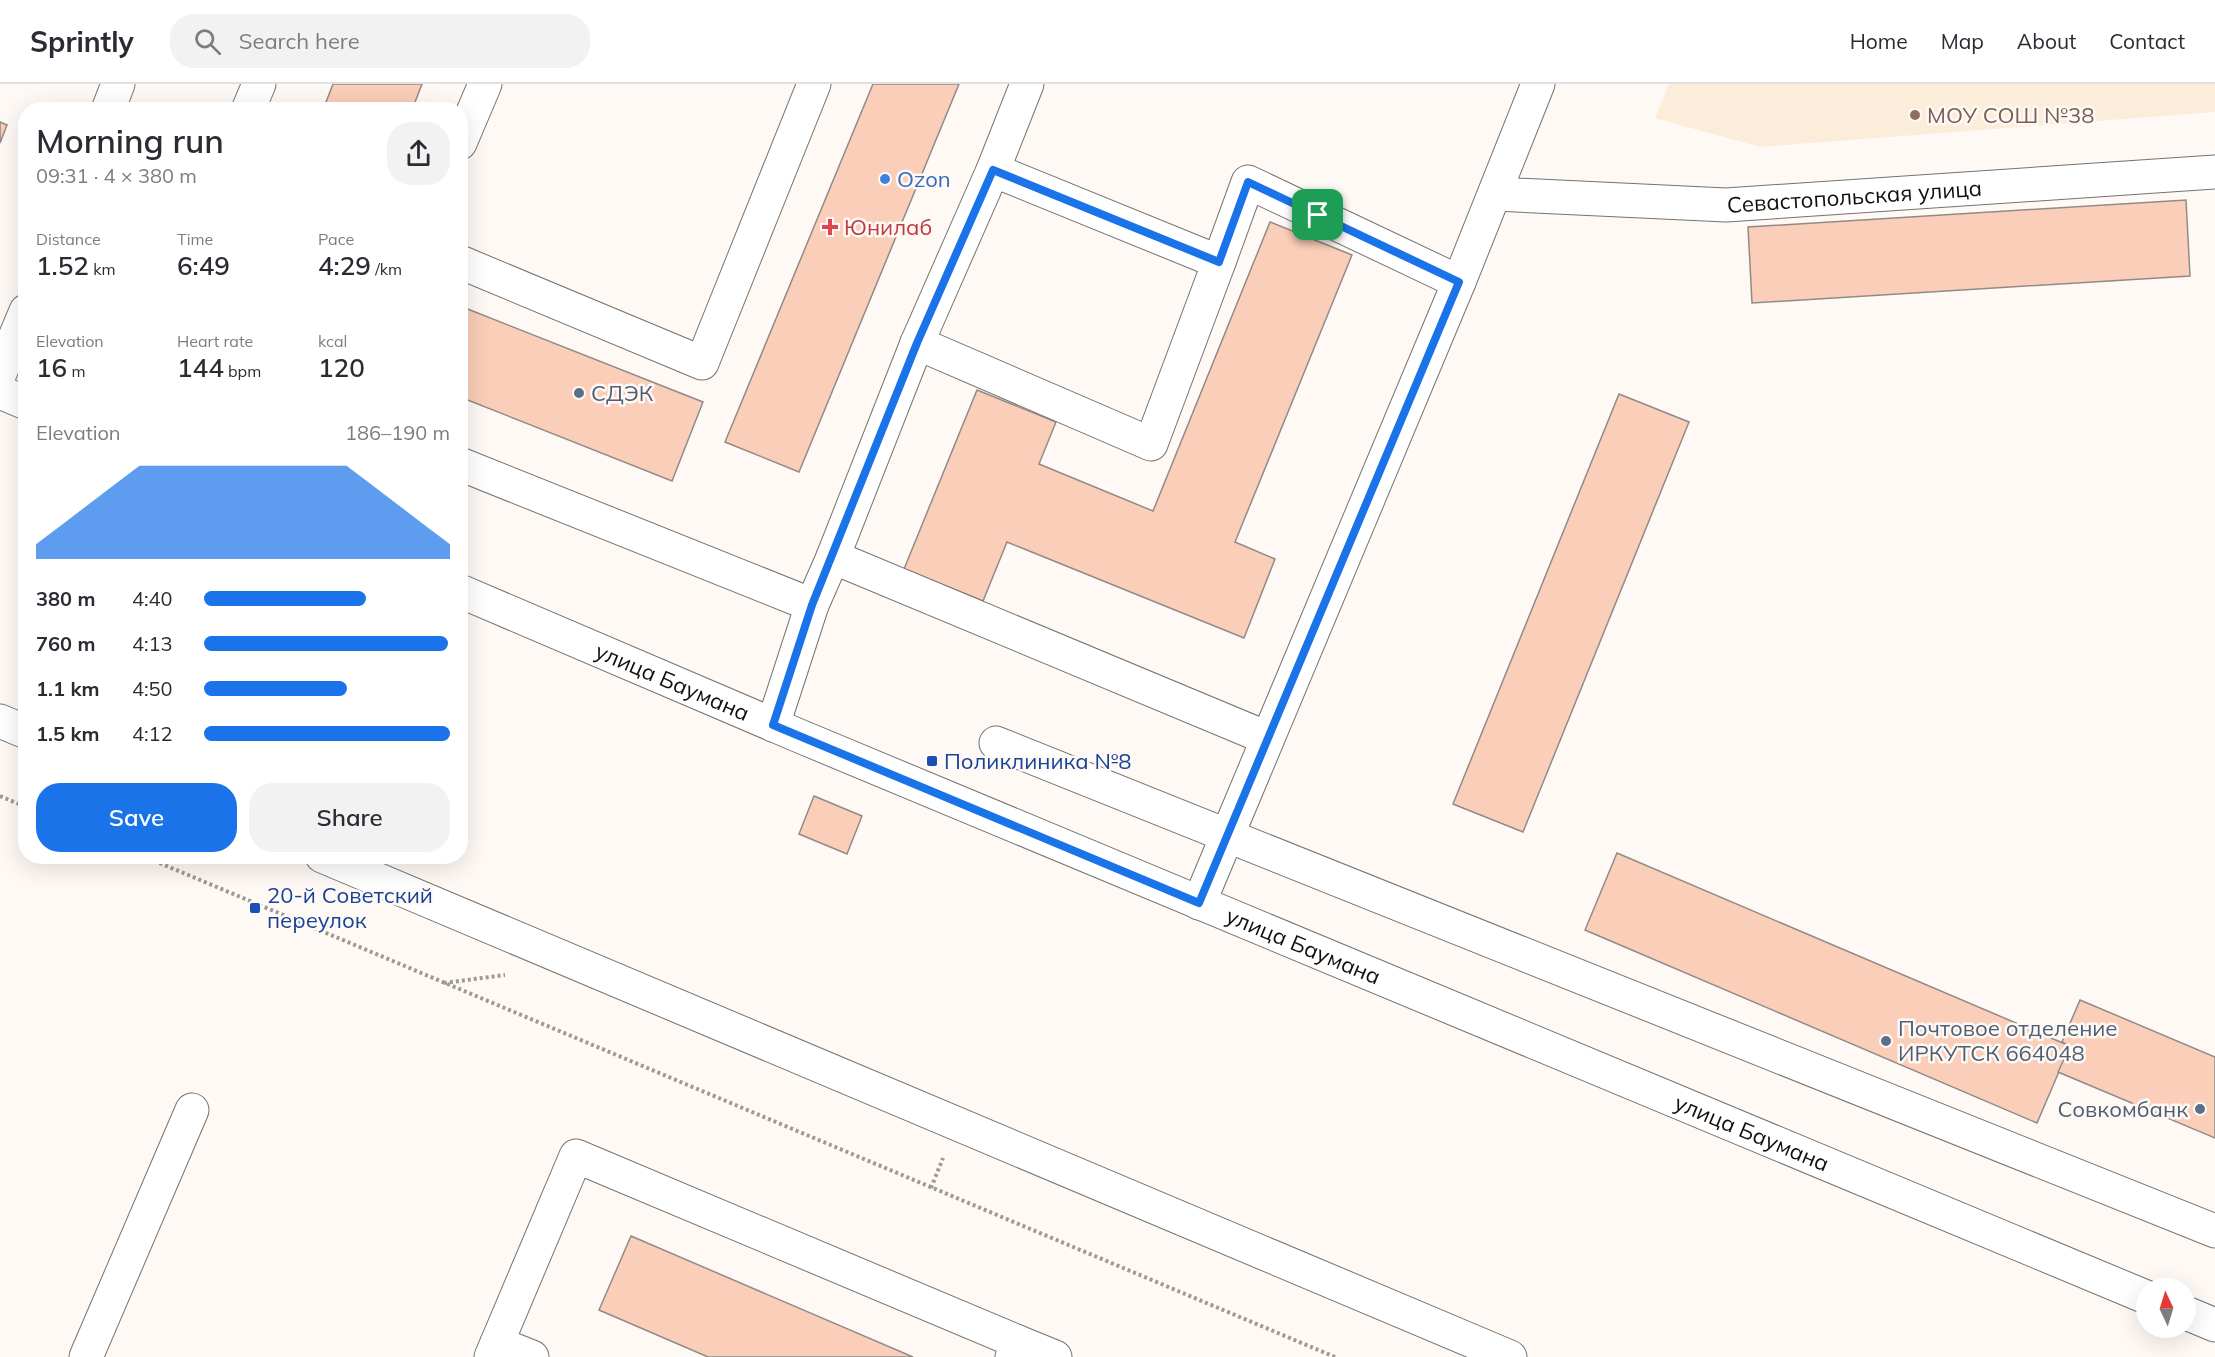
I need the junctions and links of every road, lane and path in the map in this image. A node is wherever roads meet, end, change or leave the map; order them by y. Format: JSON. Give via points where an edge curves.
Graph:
{"nodes":[{"id":1,"x":118,"y":84,"type":"edge"},
{"id":2,"x":259,"y":84,"type":"edge"},
{"id":3,"x":485,"y":84,"type":"edge"},
{"id":4,"x":814,"y":84,"type":"edge"},
{"id":5,"x":1027,"y":84,"type":"edge"},
{"id":6,"x":1538,"y":84,"type":"edge"},
{"id":7,"x":111,"y":102,"type":"edge"},
{"id":8,"x":251,"y":102,"type":"edge"},
{"id":9,"x":468,"y":124,"type":"edge"},
{"id":10,"x":993,"y":170,"type":"junction"},
{"id":11,"x":2215,"y":172,"type":"edge"},
{"id":12,"x":1495,"y":194,"type":"junction"},
{"id":13,"x":1219,"y":262,"type":"junction"},
{"id":14,"x":468,"y":265,"type":"edge"},
{"id":15,"x":1459,"y":282,"type":"junction"},
{"id":16,"x":18,"y":329,"type":"edge"},
{"id":17,"x":917,"y":343,"type":"junction"},
{"id":18,"x":0,"y":373,"type":"edge"},
{"id":19,"x":0,"y":392,"type":"edge"},
{"id":20,"x":18,"y":400,"type":"edge"},
{"id":21,"x":468,"y":467,"type":"edge"},
{"id":22,"x":833,"y":556,"type":"junction"},
{"id":23,"x":468,"y":594,"type":"edge"},
{"id":24,"x":812,"y":605,"type":"junction"},
{"id":25,"x":0,"y":721,"type":"edge"},
{"id":26,"x":773,"y":725,"type":"junction"},
{"id":27,"x":18,"y":729,"type":"edge"},
{"id":28,"x":1268,"y":738,"type":"junction"},
{"id":29,"x":996,"y":743,"type":"dead end"},
{"id":30,"x":0,"y":796,"type":"edge"},
{"id":31,"x":18,"y":804,"type":"edge"},
{"id":32,"x":1226,"y":837,"type":"junction"},
{"id":33,"x":162,"y":864,"type":"edge"},
{"id":34,"x":341,"y":864,"type":"edge"},
{"id":35,"x":1199,"y":903,"type":"junction"},
{"id":36,"x":192,"y":1110,"type":"dead end"},
{"id":37,"x":945,"y":1153,"type":"dead end"},
{"id":38,"x":931,"y":1188,"type":"junction"},
{"id":39,"x":2215,"y":1232,"type":"edge"},
{"id":40,"x":2136,"y":1293,"type":"edge"},
{"id":41,"x":2196,"y":1317,"type":"edge"},
{"id":42,"x":2215,"y":1325,"type":"edge"},
{"id":43,"x":1015,"y":1349,"type":"edge"},
{"id":44,"x":494,"y":1350,"type":"edge"},
{"id":45,"x":86,"y":1357,"type":"edge"},
{"id":46,"x":532,"y":1357,"type":"edge"},
{"id":47,"x":1055,"y":1357,"type":"edge"},
{"id":48,"x":1335,"y":1357,"type":"edge"},
{"id":49,"x":1510,"y":1357,"type":"edge"}],
"edges":[{"from":1,"to":7,"type":"street"},
{"from":2,"to":8,"type":"street"},
{"from":3,"to":9,"type":"street"},
{"from":4,"to":14,"type":"street","via":[[702,363]]},
{"from":5,"to":10,"type":"street"},
{"from":6,"to":12,"type":"street"},
{"from":10,"to":13,"type":"street"},
{"from":10,"to":17,"type":"street"},
{"from":11,"to":12,"type":"street","name":"Севастопольская улица","via":[[1726,205]]},
{"from":12,"to":15,"type":"street"},
{"from":13,"to":15,"type":"street","via":[[1248,182]]},
{"from":13,"to":17,"type":"street","via":[[1151,444]]},
{"from":15,"to":28,"type":"street"},
{"from":16,"to":18,"type":"street"},
{"from":17,"to":22,"type":"street"},
{"from":19,"to":20,"type":"street"},
{"from":21,"to":24,"type":"street"},
{"from":22,"to":24,"type":"street"},
{"from":22,"to":28,"type":"street"},
{"from":23,"to":26,"type":"street","name":"улица Баумана"},
{"from":24,"to":26,"type":"street"},
{"from":25,"to":27,"type":"street"},
{"from":26,"to":35,"type":"street","name":"улица Баумана"},
{"from":28,"to":32,"type":"street"},
{"from":29,"to":32,"type":"street"},
{"from":30,"to":31,"type":"path"},
{"from":32,"to":35,"type":"street"},
{"from":32,"to":39,"type":"street"},
{"from":33,"to":38,"type":"path"},
{"from":34,"to":49,"type":"street"},
{"from":35,"to":40,"type":"street","name":"улица Баумана"},
{"from":36,"to":45,"type":"street"},
{"from":37,"to":38,"type":"path"},
{"from":38,"to":48,"type":"path"},
{"from":41,"to":42,"type":"street"},
{"from":43,"to":44,"type":"street","via":[[576,1156]]},
{"from":43,"to":47,"type":"street"},
{"from":44,"to":46,"type":"street"}]}
